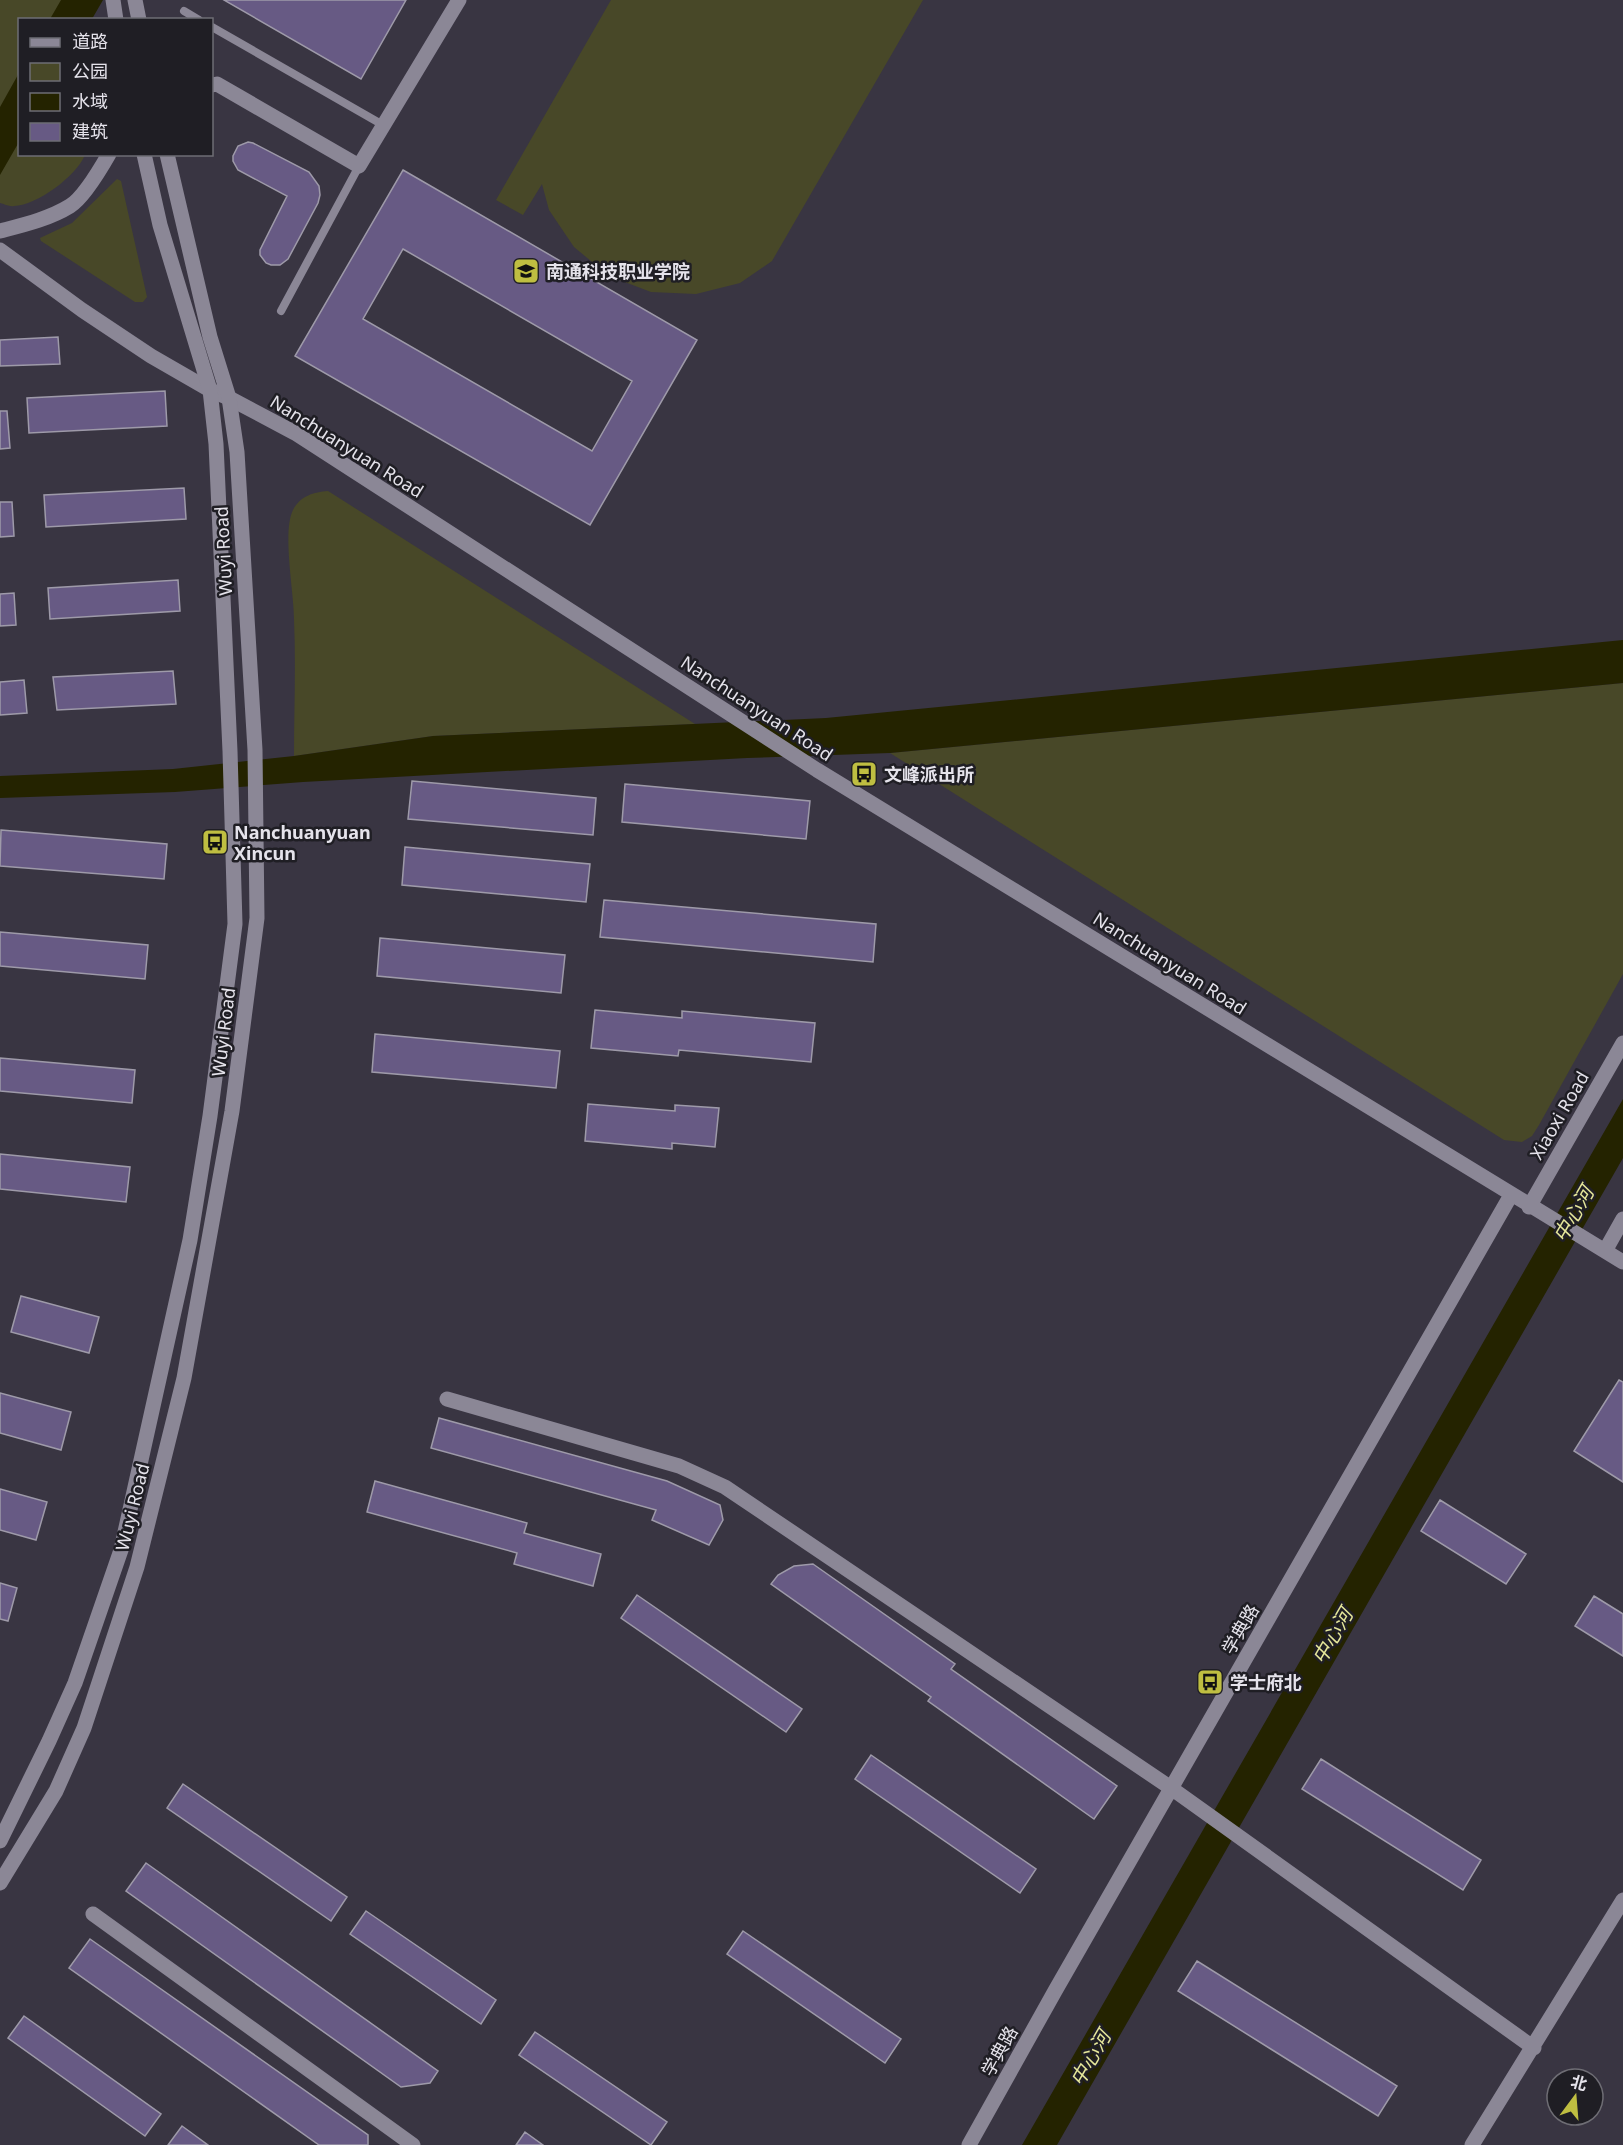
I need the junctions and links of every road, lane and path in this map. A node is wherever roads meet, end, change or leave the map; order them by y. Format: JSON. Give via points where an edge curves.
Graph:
{"nodes":[{"id":1,"x":113,"y":0,"type":"edge"},
{"id":2,"x":135,"y":0,"type":"edge"},
{"id":3,"x":459,"y":0,"type":"edge"},
{"id":4,"x":184,"y":11,"type":"dead end"},
{"id":5,"x":116,"y":18,"type":"edge"},
{"id":6,"x":139,"y":18,"type":"edge"},
{"id":7,"x":196,"y":18,"type":"edge"},
{"id":8,"x":213,"y":28,"type":"edge"},
{"id":9,"x":213,"y":85,"type":"edge"},
{"id":10,"x":383,"y":125,"type":"junction"},
{"id":11,"x":109,"y":156,"type":"edge"},
{"id":12,"x":144,"y":156,"type":"edge"},
{"id":13,"x":166,"y":156,"type":"edge"},
{"id":14,"x":359,"y":166,"type":"junction"},
{"id":15,"x":0,"y":231,"type":"edge"},
{"id":16,"x":0,"y":250,"type":"edge"},
{"id":17,"x":281,"y":311,"type":"dead end"},
{"id":18,"x":210,"y":390,"type":"junction"},
{"id":19,"x":229,"y":398,"type":"junction"},
{"id":20,"x":1623,"y":1043,"type":"edge"},
{"id":21,"x":1511,"y":1195,"type":"junction"},
{"id":22,"x":1534,"y":1209,"type":"junction"},
{"id":23,"x":1623,"y":1219,"type":"edge"},
{"id":24,"x":1605,"y":1251,"type":"junction"},
{"id":25,"x":1623,"y":1262,"type":"edge"},
{"id":26,"x":447,"y":1399,"type":"dead end"},
{"id":27,"x":1171,"y":1788,"type":"junction"},
{"id":28,"x":0,"y":1841,"type":"edge"},
{"id":29,"x":0,"y":1883,"type":"edge"},
{"id":30,"x":1623,"y":1900,"type":"edge"},
{"id":31,"x":93,"y":1914,"type":"dead end"},
{"id":32,"x":1534,"y":2048,"type":"junction"},
{"id":33,"x":412,"y":2145,"type":"edge"},
{"id":34,"x":969,"y":2145,"type":"edge"},
{"id":35,"x":1472,"y":2145,"type":"edge"}],
"edges":[{"from":1,"to":5,"type":"street"},
{"from":2,"to":6,"type":"street"},
{"from":3,"to":10,"type":"street"},
{"from":4,"to":7,"type":"lane"},
{"from":8,"to":10,"type":"lane"},
{"from":9,"to":14,"type":"street","via":[[218,84]]},
{"from":10,"to":14,"type":"street"},
{"from":11,"to":15,"type":"street","via":[[72,206],[38,221]]},
{"from":12,"to":18,"type":"street","name":"Wuyi Road","via":[[159,225]]},
{"from":13,"to":19,"type":"street","name":"Wuyi Road","via":[[210,337]]},
{"from":14,"to":17,"type":"lane"},
{"from":16,"to":18,"type":"street","name":"Nanchuanyuan Road","via":[[141,349]]},
{"from":18,"to":19,"type":"street","name":"Nanchuanyuan Road"},
{"from":18,"to":28,"type":"street","name":"Wuyi Road","via":[[216,444],[236,924],[210,1116],[192,1229],[121,1550],[75,1683]]},
{"from":19,"to":21,"type":"street","name":"Nanchuanyuan Road","via":[[295,432],[818,770]]},
{"from":19,"to":29,"type":"street","name":"Wuyi Road","via":[[237,452],[255,750],[257,918],[232,1112],[184,1378],[137,1567],[84,1728],[56,1791]]},
{"from":20,"to":22,"type":"street","name":"Xiaoxi Road"},
{"from":21,"to":22,"type":"street","name":"Nanchuanyuan Road"},
{"from":21,"to":27,"type":"street","name":"学典路"},
{"from":22,"to":24,"type":"street","name":"Nanchuanyuan Road"},
{"from":23,"to":24,"type":"street"},
{"from":24,"to":25,"type":"street","name":"Nanchuanyuan Road"},
{"from":26,"to":27,"type":"street","via":[[679,1466],[726,1487]]},
{"from":27,"to":32,"type":"street"},
{"from":27,"to":34,"type":"street","name":"学典路"},
{"from":30,"to":32,"type":"street"},
{"from":31,"to":33,"type":"street"},
{"from":32,"to":35,"type":"street"}]}
